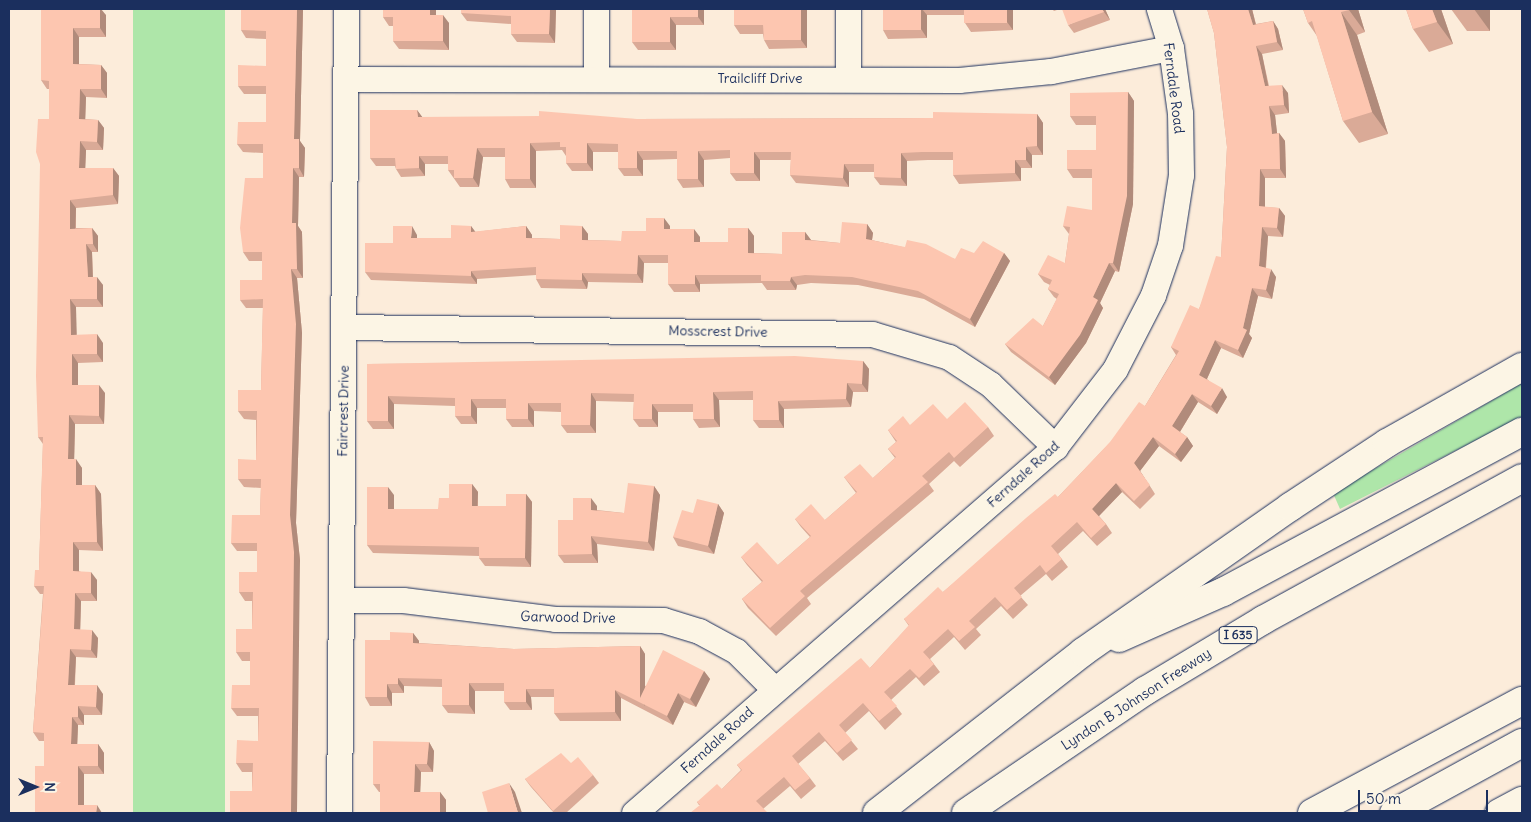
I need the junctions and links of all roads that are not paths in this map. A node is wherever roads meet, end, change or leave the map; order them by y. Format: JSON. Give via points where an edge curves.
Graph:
{"nodes":[{"id":1,"x":346,"y":9,"type":"edge"},
{"id":2,"x":596,"y":9,"type":"edge"},
{"id":3,"x":848,"y":9,"type":"edge"},
{"id":4,"x":1158,"y":9,"type":"edge"},
{"id":5,"x":1171,"y":48,"type":"junction"},
{"id":6,"x":596,"y":78,"type":"junction"},
{"id":7,"x":848,"y":78,"type":"junction"},
{"id":8,"x":346,"y":79,"type":"junction"},
{"id":9,"x":345,"y":327,"type":"junction"},
{"id":10,"x":1522,"y":367,"type":"edge"},
{"id":11,"x":1522,"y":432,"type":"edge"},
{"id":12,"x":1055,"y":447,"type":"junction"},
{"id":13,"x":1522,"y":478,"type":"edge"},
{"id":14,"x":341,"y":600,"type":"junction"},
{"id":15,"x":1083,"y":652,"type":"junction"},
{"id":16,"x":774,"y":689,"type":"junction"},
{"id":17,"x":1522,"y":701,"type":"edge"},
{"id":18,"x":1522,"y":743,"type":"edge"},
{"id":19,"x":1522,"y":801,"type":"edge"},
{"id":20,"x":339,"y":813,"type":"edge"},
{"id":21,"x":634,"y":813,"type":"edge"},
{"id":22,"x":877,"y":813,"type":"edge"},
{"id":23,"x":966,"y":813,"type":"edge"},
{"id":24,"x":1312,"y":813,"type":"edge"},
{"id":25,"x":1394,"y":813,"type":"edge"},
{"id":26,"x":1499,"y":813,"type":"edge"}],
"edges":[{"from":1,"to":8,"type":"street","name":"Faircrest Drive"},
{"from":2,"to":6,"type":"street"},
{"from":3,"to":7,"type":"street"},
{"from":4,"to":5,"type":"street","name":"Ferndale Road"},
{"from":5,"to":7,"type":"street","name":"Trailcliff Drive","via":[[994,78]]},
{"from":5,"to":12,"type":"street","name":"Ferndale Road","via":[[1180,113],[1181,175],[1170,245],[1134,337],[1090,407]]},
{"from":6,"to":7,"type":"street","name":"Trailcliff Drive"},
{"from":6,"to":8,"type":"street","name":"Trailcliff Drive"},
{"from":8,"to":9,"type":"street","name":"Faircrest Drive"},
{"from":9,"to":12,"type":"street","name":"Mosscrest Drive","via":[[872,334],[949,357],[990,384]]},
{"from":9,"to":14,"type":"street","name":"Faircrest Drive"},
{"from":10,"to":15,"type":"main road","via":[[1379,448]]},
{"from":11,"to":15,"type":"main road","via":[[1223,592],[1152,627]]},
{"from":12,"to":16,"type":"street","name":"Ferndale Road"},
{"from":13,"to":23,"type":"main road","name":"Lyndon B Johnson Freeway","number":"I 635","via":[[1414,533],[1254,625],[1145,691]]},
{"from":14,"to":16,"type":"street","name":"Garwood Drive","via":[[404,600],[555,619],[663,620],[699,630],[736,651]]},
{"from":14,"to":20,"type":"street","name":"Faircrest Drive"},
{"from":15,"to":22,"type":"main road"},
{"from":16,"to":21,"type":"street","name":"Ferndale Road"},
{"from":17,"to":24,"type":"main road"},
{"from":18,"to":25,"type":"main road"},
{"from":19,"to":26,"type":"main road"}]}
